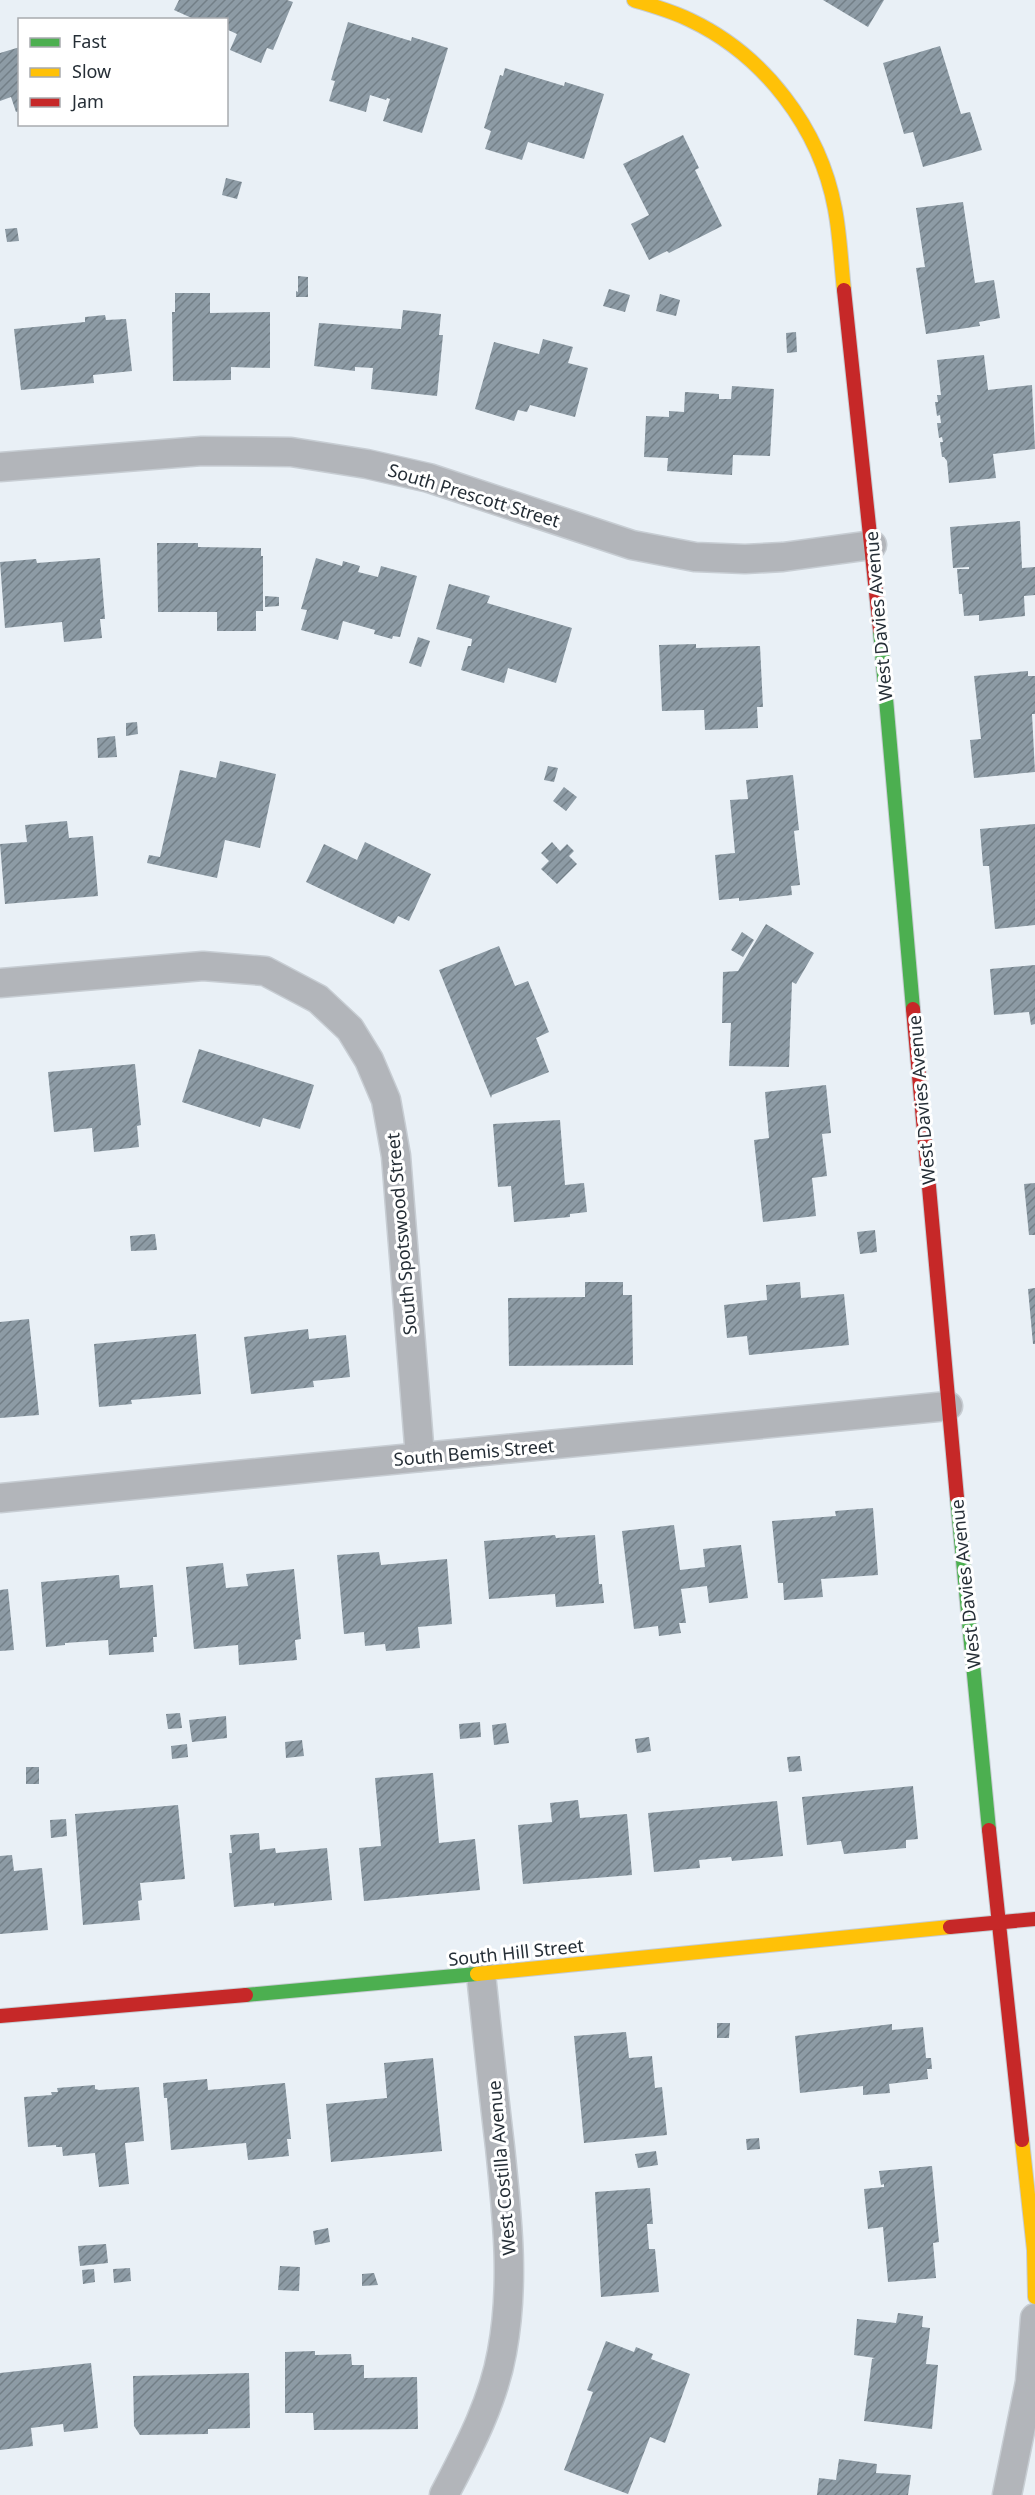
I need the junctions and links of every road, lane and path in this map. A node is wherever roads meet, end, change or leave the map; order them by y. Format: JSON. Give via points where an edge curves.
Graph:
{"nodes":[{"id":1,"x":634,"y":0,"type":"edge"},
{"id":2,"x":0,"y":467,"type":"edge"},
{"id":3,"x":872,"y":545,"type":"junction"},
{"id":4,"x":0,"y":983,"type":"edge"},
{"id":5,"x":948,"y":1406,"type":"junction"},
{"id":6,"x":420,"y":1457,"type":"junction"},
{"id":7,"x":0,"y":1498,"type":"edge"},
{"id":8,"x":1035,"y":1919,"type":"edge"},
{"id":9,"x":998,"y":1923,"type":"junction"},
{"id":10,"x":481,"y":1974,"type":"junction"},
{"id":11,"x":0,"y":2016,"type":"edge"},
{"id":12,"x":1035,"y":2297,"type":"edge"},
{"id":13,"x":1035,"y":2318,"type":"edge"},
{"id":14,"x":444,"y":2495,"type":"edge"},
{"id":15,"x":1007,"y":2495,"type":"edge"}],
"edges":[{"from":1,"to":3,"type":"street","name":"West Davies Avenue","via":[[674,12],[737,50],[775,84],[805,126],[824,168],[835,208]]},
{"from":2,"to":3,"type":"street","name":"South Prescott Street","via":[[202,451],[291,452],[429,478],[632,545],[695,557],[745,560]]},
{"from":3,"to":5,"type":"street","name":"West Davies Avenue"},
{"from":4,"to":6,"type":"street","name":"South Spotswood Street","via":[[203,966],[265,971],[318,999],[350,1029],[386,1100],[396,1156]]},
{"from":5,"to":6,"type":"street","name":"South Bemis Street"},
{"from":5,"to":9,"type":"street","name":"West Davies Avenue"},
{"from":6,"to":7,"type":"street","name":"South Bemis Street"},
{"from":8,"to":9,"type":"street","name":"South Hill Street"},
{"from":9,"to":10,"type":"street","name":"South Hill Street"},
{"from":9,"to":12,"type":"street","name":"West Davies Avenue","via":[[1034,2250]]},
{"from":10,"to":11,"type":"street","name":"South Hill Street"},
{"from":10,"to":14,"type":"street","name":"West Costilla Avenue","via":[[510,2246],[508,2309],[491,2393],[476,2434]]},
{"from":13,"to":15,"type":"street","via":[[1030,2382]]}]}
